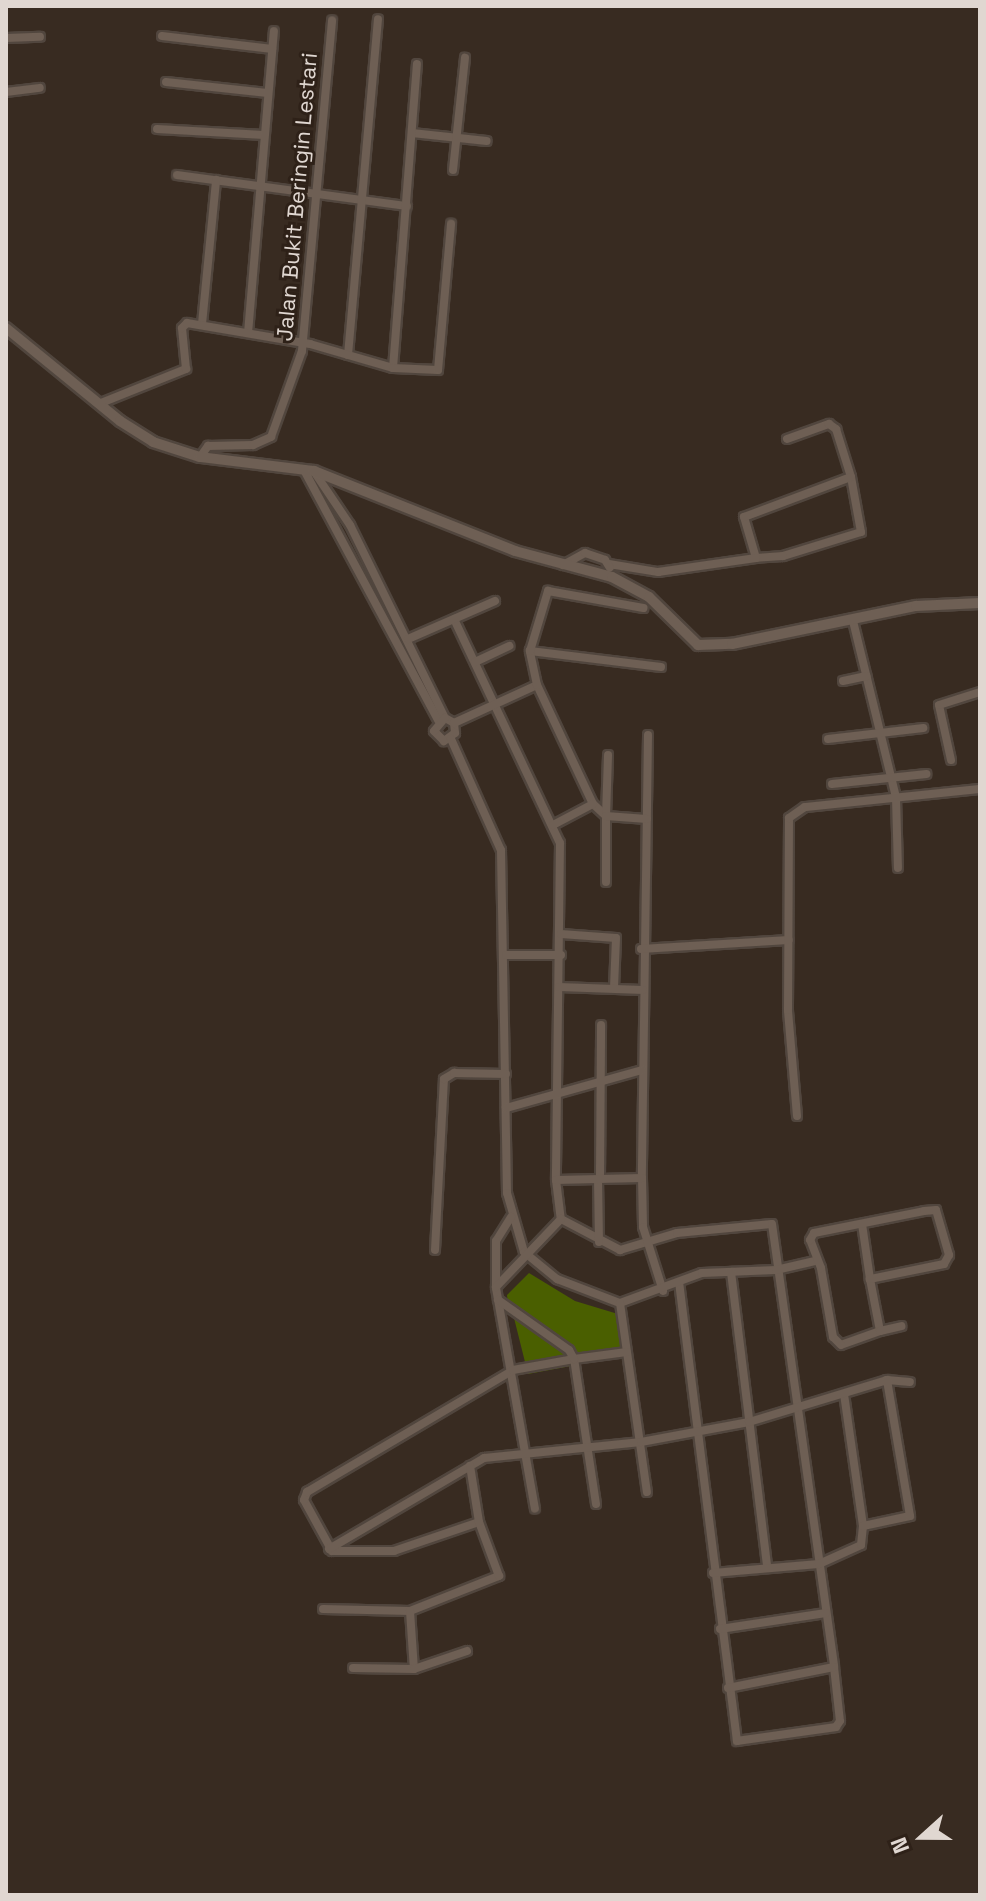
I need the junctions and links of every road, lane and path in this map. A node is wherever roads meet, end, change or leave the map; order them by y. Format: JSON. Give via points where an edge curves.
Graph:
{"nodes":[{"id":1,"x":378,"y":19,"type":"dead end"},
{"id":2,"x":332,"y":20,"type":"dead end"},
{"id":3,"x":274,"y":31,"type":"dead end"},
{"id":4,"x":162,"y":36,"type":"dead end"},
{"id":5,"x":40,"y":37,"type":"dead end"},
{"id":6,"x":6,"y":38,"type":"edge"},
{"id":7,"x":272,"y":49,"type":"junction"},
{"id":8,"x":465,"y":58,"type":"dead end"},
{"id":9,"x":417,"y":64,"type":"dead end"},
{"id":10,"x":166,"y":82,"type":"dead end"},
{"id":11,"x":40,"y":88,"type":"dead end"},
{"id":12,"x":6,"y":92,"type":"edge"},
{"id":13,"x":267,"y":93,"type":"junction"},
{"id":14,"x":157,"y":129,"type":"dead end"},
{"id":15,"x":412,"y":133,"type":"junction"},
{"id":16,"x":264,"y":135,"type":"junction"},
{"id":17,"x":457,"y":137,"type":"junction"},
{"id":18,"x":487,"y":141,"type":"dead end"},
{"id":19,"x":453,"y":170,"type":"dead end"},
{"id":20,"x":177,"y":175,"type":"dead end"},
{"id":21,"x":216,"y":180,"type":"junction"},
{"id":22,"x":261,"y":187,"type":"junction"},
{"id":23,"x":313,"y":195,"type":"junction"},
{"id":24,"x":360,"y":198,"type":"junction"},
{"id":25,"x":407,"y":206,"type":"junction"},
{"id":26,"x":451,"y":224,"type":"dead end"},
{"id":27,"x":202,"y":324,"type":"junction"},
{"id":28,"x":6,"y":328,"type":"edge"},
{"id":29,"x":248,"y":333,"type":"junction"},
{"id":30,"x":304,"y":343,"type":"junction"},
{"id":31,"x":348,"y":355,"type":"junction"},
{"id":32,"x":393,"y":368,"type":"junction"},
{"id":33,"x":101,"y":403,"type":"junction"},
{"id":34,"x":787,"y":439,"type":"dead end"},
{"id":35,"x":200,"y":457,"type":"junction"},
{"id":36,"x":309,"y":470,"type":"junction"},
{"id":37,"x":851,"y":477,"type":"junction"},
{"id":38,"x":756,"y":558,"type":"junction"},
{"id":39,"x":609,"y":564,"type":"junction"},
{"id":40,"x":563,"y":565,"type":"junction"},
{"id":41,"x":612,"y":577,"type":"junction"},
{"id":42,"x":495,"y":601,"type":"dead end"},
{"id":43,"x":980,"y":603,"type":"edge"},
{"id":44,"x":643,"y":608,"type":"dead end"},
{"id":45,"x":454,"y":619,"type":"junction"},
{"id":46,"x":853,"y":621,"type":"junction"},
{"id":47,"x":408,"y":639,"type":"junction"},
{"id":48,"x":510,"y":646,"type":"dead end"},
{"id":49,"x":530,"y":651,"type":"junction"},
{"id":50,"x":475,"y":662,"type":"junction"},
{"id":51,"x":661,"y":667,"type":"dead end"},
{"id":52,"x":866,"y":676,"type":"junction"},
{"id":53,"x":843,"y":681,"type":"dead end"},
{"id":54,"x":537,"y":685,"type":"junction"},
{"id":55,"x":980,"y":692,"type":"edge"},
{"id":56,"x":496,"y":705,"type":"junction"},
{"id":57,"x":446,"y":720,"type":"junction"},
{"id":58,"x":923,"y":728,"type":"dead end"},
{"id":59,"x":877,"y":733,"type":"junction"},
{"id":60,"x":648,"y":735,"type":"dead end"},
{"id":61,"x":451,"y":739,"type":"junction"},
{"id":62,"x":828,"y":739,"type":"dead end"},
{"id":63,"x":608,"y":755,"type":"dead end"},
{"id":64,"x":951,"y":760,"type":"dead end"},
{"id":65,"x":926,"y":774,"type":"dead end"},
{"id":66,"x":888,"y":777,"type":"junction"},
{"id":67,"x":832,"y":784,"type":"dead end"},
{"id":68,"x":980,"y":789,"type":"edge"},
{"id":69,"x":896,"y":798,"type":"junction"},
{"id":70,"x":593,"y":804,"type":"junction"},
{"id":71,"x":606,"y":816,"type":"junction"},
{"id":72,"x":647,"y":819,"type":"junction"},
{"id":73,"x":553,"y":825,"type":"junction"},
{"id":74,"x":898,"y":868,"type":"dead end"},
{"id":75,"x":606,"y":882,"type":"dead end"},
{"id":76,"x":561,"y":934,"type":"junction"},
{"id":77,"x":789,"y":940,"type":"junction"},
{"id":78,"x":641,"y":949,"type":"junction"},
{"id":79,"x":506,"y":955,"type":"junction"},
{"id":80,"x":561,"y":955,"type":"junction"},
{"id":81,"x":559,"y":987,"type":"junction"},
{"id":82,"x":614,"y":987,"type":"junction"},
{"id":83,"x":643,"y":990,"type":"junction"},
{"id":84,"x":601,"y":1025,"type":"dead end"},
{"id":85,"x":642,"y":1070,"type":"junction"},
{"id":86,"x":506,"y":1074,"type":"junction"},
{"id":87,"x":601,"y":1083,"type":"junction"},
{"id":88,"x":557,"y":1093,"type":"junction"},
{"id":89,"x":506,"y":1108,"type":"junction"},
{"id":90,"x":797,"y":1116,"type":"dead end"},
{"id":91,"x":642,"y":1178,"type":"junction"},
{"id":92,"x":599,"y":1179,"type":"junction"},
{"id":93,"x":556,"y":1180,"type":"junction"},
{"id":94,"x":511,"y":1217,"type":"junction"},
{"id":95,"x":561,"y":1219,"type":"junction"},
{"id":96,"x":862,"y":1224,"type":"junction"},
{"id":97,"x":599,"y":1242,"type":"junction"},
{"id":98,"x":647,"y":1243,"type":"junction"},
{"id":99,"x":435,"y":1250,"type":"dead end"},
{"id":100,"x":524,"y":1252,"type":"junction"},
{"id":101,"x":815,"y":1261,"type":"junction"},
{"id":102,"x":776,"y":1270,"type":"junction"},
{"id":103,"x":731,"y":1272,"type":"junction"},
{"id":104,"x":870,"y":1279,"type":"junction"},
{"id":105,"x":679,"y":1285,"type":"junction"},
{"id":106,"x":496,"y":1288,"type":"junction"},
{"id":107,"x":663,"y":1291,"type":"junction"},
{"id":108,"x":498,"y":1300,"type":"junction"},
{"id":109,"x":620,"y":1303,"type":"junction"},
{"id":110,"x":901,"y":1326,"type":"dead end"},
{"id":111,"x":880,"y":1331,"type":"junction"},
{"id":112,"x":627,"y":1352,"type":"junction"},
{"id":113,"x":574,"y":1359,"type":"junction"},
{"id":114,"x":513,"y":1370,"type":"junction"},
{"id":115,"x":887,"y":1380,"type":"junction"},
{"id":116,"x":910,"y":1382,"type":"dead end"},
{"id":117,"x":844,"y":1394,"type":"junction"},
{"id":118,"x":798,"y":1407,"type":"junction"},
{"id":119,"x":749,"y":1422,"type":"junction"},
{"id":120,"x":695,"y":1432,"type":"junction"},
{"id":121,"x":641,"y":1442,"type":"junction"},
{"id":122,"x":587,"y":1450,"type":"junction"},
{"id":123,"x":526,"y":1457,"type":"junction"},
{"id":124,"x":470,"y":1466,"type":"junction"},
{"id":125,"x":647,"y":1492,"type":"dead end"},
{"id":126,"x":596,"y":1504,"type":"dead end"},
{"id":127,"x":535,"y":1509,"type":"dead end"},
{"id":128,"x":479,"y":1522,"type":"junction"},
{"id":129,"x":863,"y":1526,"type":"junction"},
{"id":130,"x":329,"y":1549,"type":"junction"},
{"id":131,"x":819,"y":1564,"type":"junction"},
{"id":132,"x":767,"y":1567,"type":"junction"},
{"id":133,"x":713,"y":1573,"type":"junction"},
{"id":134,"x":323,"y":1609,"type":"dead end"},
{"id":135,"x":410,"y":1611,"type":"junction"},
{"id":136,"x":826,"y":1613,"type":"junction"},
{"id":137,"x":720,"y":1629,"type":"junction"},
{"id":138,"x":467,"y":1651,"type":"dead end"},
{"id":139,"x":834,"y":1667,"type":"junction"},
{"id":140,"x":353,"y":1668,"type":"dead end"},
{"id":141,"x":414,"y":1669,"type":"junction"},
{"id":142,"x":728,"y":1688,"type":"junction"}],
"edges":[{"from":1,"to":24,"type":"street"},
{"from":2,"to":23,"type":"street","name":"Jalan Bukit Beringin Lestari"},
{"from":3,"to":7,"type":"street"},
{"from":4,"to":7,"type":"street"},
{"from":5,"to":6,"type":"street"},
{"from":7,"to":13,"type":"street"},
{"from":8,"to":17,"type":"street"},
{"from":9,"to":15,"type":"street"},
{"from":10,"to":13,"type":"street"},
{"from":11,"to":12,"type":"street"},
{"from":13,"to":16,"type":"street"},
{"from":14,"to":16,"type":"street"},
{"from":15,"to":17,"type":"street"},
{"from":15,"to":25,"type":"street"},
{"from":16,"to":22,"type":"street"},
{"from":17,"to":18,"type":"street"},
{"from":17,"to":19,"type":"street"},
{"from":20,"to":21,"type":"street"},
{"from":21,"to":22,"type":"street"},
{"from":21,"to":27,"type":"street"},
{"from":22,"to":23,"type":"street"},
{"from":22,"to":29,"type":"street"},
{"from":23,"to":24,"type":"street"},
{"from":23,"to":30,"type":"street","name":"Jalan Bukit Beringin Lestari"},
{"from":24,"to":25,"type":"street"},
{"from":24,"to":31,"type":"street"},
{"from":25,"to":32,"type":"street"},
{"from":26,"to":32,"type":"street","via":[[438,370]]},
{"from":27,"to":29,"type":"street"},
{"from":27,"to":33,"type":"street","via":[[182,328],[186,369]]},
{"from":28,"to":33,"type":"street"},
{"from":29,"to":30,"type":"street"},
{"from":30,"to":31,"type":"street"},
{"from":30,"to":35,"type":"street","name":"Jalan Bukit Beringin Lestari","via":[[271,437],[253,445],[208,446]]},
{"from":31,"to":32,"type":"street"},
{"from":33,"to":35,"type":"street","via":[[153,442]]},
{"from":34,"to":37,"type":"street","via":[[829,424],[836,429]]},
{"from":35,"to":36,"type":"street"},
{"from":36,"to":40,"type":"street"},
{"from":36,"to":47,"type":"street","via":[[350,525]]},
{"from":36,"to":57,"type":"street"},
{"from":37,"to":38,"type":"street","via":[[744,517]]},
{"from":37,"to":38,"type":"street","via":[[861,532],[783,556]]},
{"from":38,"to":39,"type":"street","via":[[658,572]]},
{"from":39,"to":40,"type":"street","via":[[585,553]]},
{"from":39,"to":41,"type":"street"},
{"from":40,"to":41,"type":"street"},
{"from":41,"to":46,"type":"street","via":[[649,597],[698,645],[732,644]]},
{"from":42,"to":45,"type":"street"},
{"from":43,"to":46,"type":"street","via":[[916,606]]},
{"from":44,"to":49,"type":"street","via":[[548,591]]},
{"from":45,"to":47,"type":"street"},
{"from":45,"to":50,"type":"street"},
{"from":46,"to":52,"type":"street"},
{"from":47,"to":57,"type":"street"},
{"from":48,"to":50,"type":"street"},
{"from":49,"to":51,"type":"street"},
{"from":49,"to":54,"type":"street","via":[[540,676]]},
{"from":50,"to":56,"type":"street"},
{"from":52,"to":53,"type":"street"},
{"from":52,"to":59,"type":"street"},
{"from":54,"to":56,"type":"street"},
{"from":54,"to":70,"type":"street"},
{"from":55,"to":64,"type":"street","via":[[939,705]]},
{"from":56,"to":57,"type":"street"},
{"from":56,"to":73,"type":"street"},
{"from":57,"to":61,"type":"street"},
{"from":57,"to":61,"type":"street","via":[[436,736]]},
{"from":58,"to":59,"type":"street"},
{"from":59,"to":62,"type":"street"},
{"from":59,"to":66,"type":"street"},
{"from":60,"to":72,"type":"street"},
{"from":61,"to":79,"type":"street","via":[[501,850]]},
{"from":63,"to":71,"type":"street"},
{"from":65,"to":66,"type":"street"},
{"from":66,"to":67,"type":"street"},
{"from":66,"to":69,"type":"street"},
{"from":68,"to":69,"type":"street"},
{"from":69,"to":74,"type":"street"},
{"from":69,"to":77,"type":"street","via":[[805,807],[789,818]]},
{"from":70,"to":71,"type":"street"},
{"from":70,"to":73,"type":"street"},
{"from":71,"to":72,"type":"street"},
{"from":71,"to":75,"type":"street"},
{"from":72,"to":78,"type":"street"},
{"from":73,"to":76,"type":"street","via":[[560,843]]},
{"from":76,"to":80,"type":"street"},
{"from":76,"to":82,"type":"street","via":[[616,938]]},
{"from":77,"to":78,"type":"street"},
{"from":77,"to":90,"type":"street","via":[[788,1010]]},
{"from":78,"to":83,"type":"street"},
{"from":79,"to":80,"type":"street"},
{"from":79,"to":86,"type":"street"},
{"from":80,"to":81,"type":"street"},
{"from":81,"to":82,"type":"street"},
{"from":81,"to":88,"type":"street"},
{"from":82,"to":83,"type":"street"},
{"from":83,"to":85,"type":"street"},
{"from":84,"to":87,"type":"street"},
{"from":85,"to":87,"type":"street"},
{"from":85,"to":91,"type":"street"},
{"from":86,"to":89,"type":"street"},
{"from":86,"to":99,"type":"street","via":[[454,1073],[444,1079]]},
{"from":87,"to":88,"type":"street"},
{"from":87,"to":92,"type":"street"},
{"from":88,"to":89,"type":"street"},
{"from":88,"to":93,"type":"street"},
{"from":89,"to":94,"type":"street"},
{"from":91,"to":92,"type":"street"},
{"from":91,"to":98,"type":"street"},
{"from":92,"to":93,"type":"street"},
{"from":92,"to":97,"type":"street"},
{"from":93,"to":95,"type":"street"},
{"from":94,"to":100,"type":"street"},
{"from":94,"to":106,"type":"street","via":[[496,1241]]},
{"from":95,"to":97,"type":"street"},
{"from":95,"to":100,"type":"street"},
{"from":96,"to":101,"type":"street","via":[[814,1233],[810,1240]]},
{"from":96,"to":104,"type":"street"},
{"from":96,"to":104,"type":"street","via":[[936,1210],[949,1255],[944,1264]]},
{"from":97,"to":98,"type":"street","via":[[631,1251]]},
{"from":98,"to":102,"type":"street","via":[[677,1233],[772,1224]]},
{"from":98,"to":107,"type":"street"},
{"from":100,"to":106,"type":"street"},
{"from":100,"to":109,"type":"street","via":[[557,1279]]},
{"from":101,"to":102,"type":"street"},
{"from":101,"to":111,"type":"street","via":[[837,1344]]},
{"from":102,"to":103,"type":"street"},
{"from":102,"to":118,"type":"street"},
{"from":103,"to":105,"type":"street","via":[[702,1273]]},
{"from":103,"to":119,"type":"street"},
{"from":104,"to":111,"type":"street"},
{"from":105,"to":107,"type":"street"},
{"from":105,"to":120,"type":"street"},
{"from":106,"to":108,"type":"street"},
{"from":107,"to":109,"type":"street"},
{"from":108,"to":113,"type":"street","via":[[569,1350]]},
{"from":108,"to":114,"type":"street"},
{"from":109,"to":112,"type":"street"},
{"from":110,"to":111,"type":"street"},
{"from":112,"to":113,"type":"street"},
{"from":112,"to":121,"type":"street"},
{"from":113,"to":114,"type":"street"},
{"from":113,"to":122,"type":"street"},
{"from":114,"to":123,"type":"street"},
{"from":114,"to":130,"type":"street","via":[[307,1492],[306,1511]]},
{"from":115,"to":116,"type":"street"},
{"from":115,"to":117,"type":"street"},
{"from":115,"to":129,"type":"street","via":[[912,1511],[909,1517]]},
{"from":117,"to":118,"type":"street"},
{"from":117,"to":129,"type":"street"},
{"from":118,"to":119,"type":"street"},
{"from":118,"to":131,"type":"street"},
{"from":119,"to":120,"type":"street"},
{"from":119,"to":132,"type":"street"},
{"from":120,"to":121,"type":"street"},
{"from":120,"to":133,"type":"street"},
{"from":121,"to":122,"type":"street"},
{"from":121,"to":125,"type":"street"},
{"from":122,"to":123,"type":"street"},
{"from":122,"to":126,"type":"street"},
{"from":123,"to":124,"type":"street","via":[[484,1458]]},
{"from":123,"to":127,"type":"street"},
{"from":124,"to":128,"type":"street"},
{"from":124,"to":130,"type":"street"},
{"from":128,"to":130,"type":"street","via":[[394,1551]]},
{"from":128,"to":135,"type":"street","via":[[499,1576]]},
{"from":129,"to":131,"type":"street","via":[[861,1545]]},
{"from":131,"to":132,"type":"street"},
{"from":131,"to":136,"type":"street"},
{"from":132,"to":133,"type":"street"},
{"from":133,"to":137,"type":"street"},
{"from":134,"to":135,"type":"street"},
{"from":135,"to":141,"type":"street"},
{"from":136,"to":137,"type":"street"},
{"from":136,"to":139,"type":"street"},
{"from":137,"to":142,"type":"street"},
{"from":138,"to":141,"type":"street"},
{"from":139,"to":142,"type":"street"},
{"from":139,"to":142,"type":"street","via":[[839,1725],[739,1743]]},
{"from":140,"to":141,"type":"street"}]}
